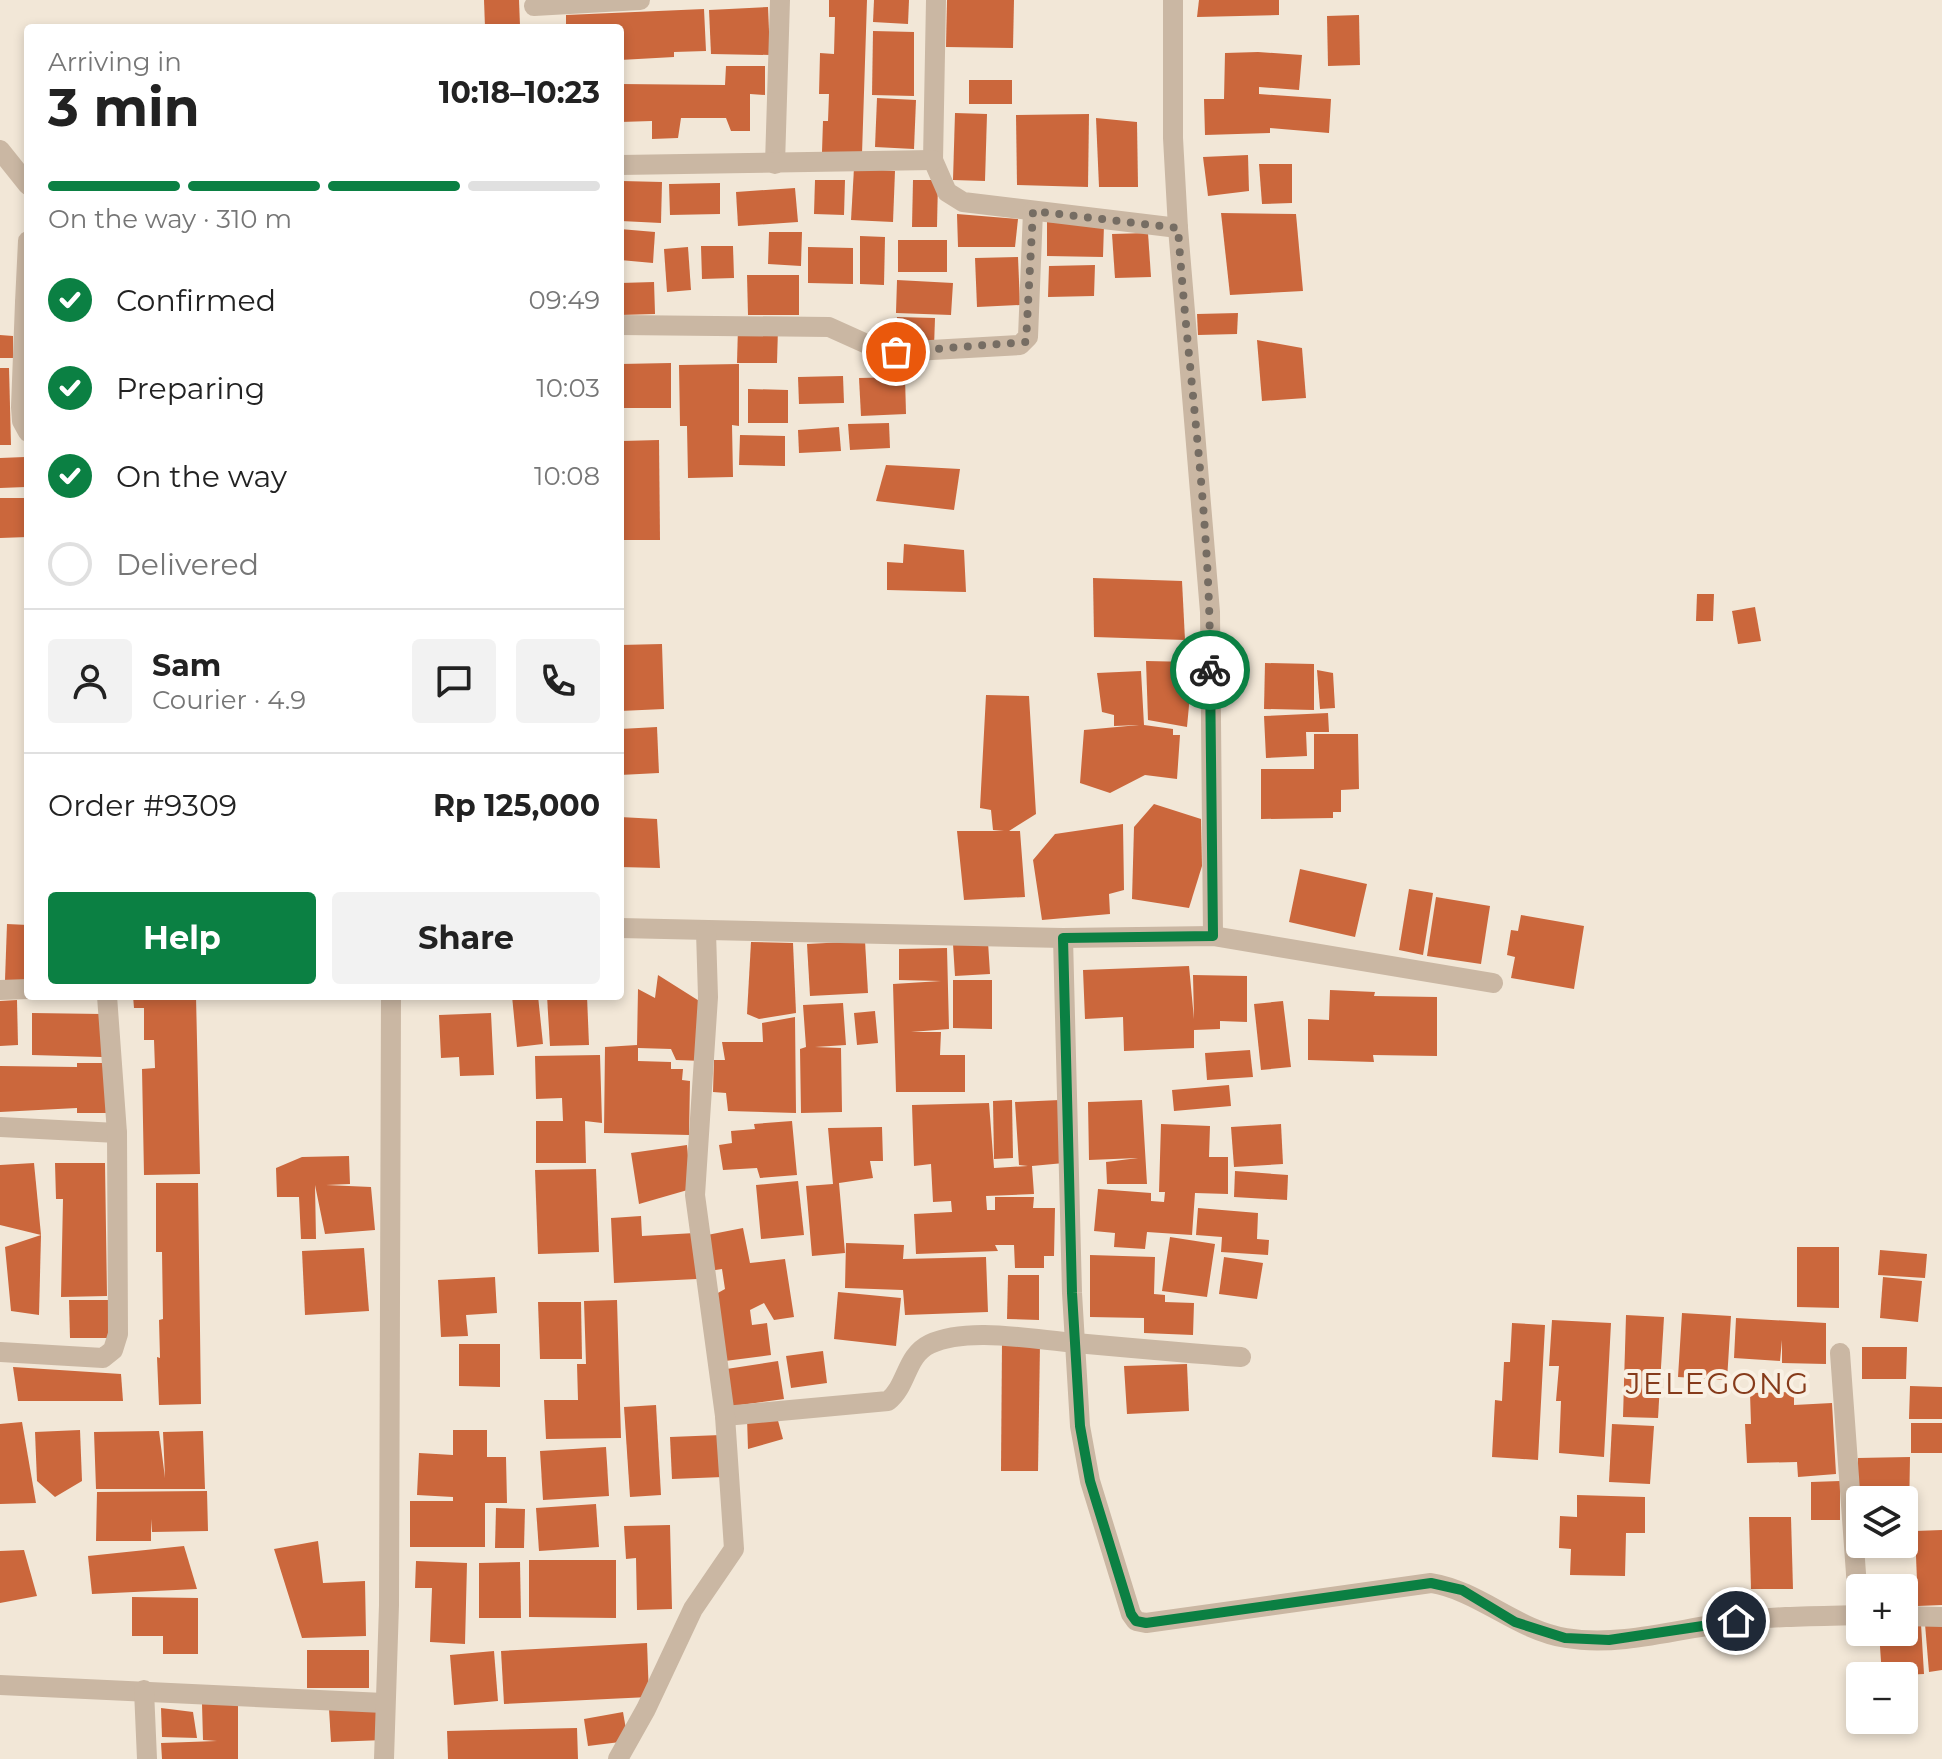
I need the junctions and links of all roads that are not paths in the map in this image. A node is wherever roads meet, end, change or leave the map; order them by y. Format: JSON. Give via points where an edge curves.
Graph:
{"nodes":[{"id":1,"x":640,"y":0,"type":"edge"},
{"id":2,"x":780,"y":0,"type":"edge"},
{"id":3,"x":936,"y":0,"type":"edge"},
{"id":4,"x":1173,"y":0,"type":"edge"},
{"id":5,"x":534,"y":3,"type":"edge"},
{"id":6,"x":535,"y":24,"type":"edge"},
{"id":7,"x":0,"y":150,"type":"edge"},
{"id":8,"x":933,"y":160,"type":"junction"},
{"id":9,"x":775,"y":164,"type":"junction"},
{"id":10,"x":624,"y":165,"type":"edge"},
{"id":11,"x":24,"y":180,"type":"edge"},
{"id":12,"x":1033,"y":211,"type":"junction"},
{"id":13,"x":1178,"y":228,"type":"junction"},
{"id":14,"x":624,"y":325,"type":"edge"},
{"id":15,"x":24,"y":354,"type":"edge"},
{"id":16,"x":24,"y":425,"type":"edge"},
{"id":17,"x":624,"y":928,"type":"edge"},
{"id":18,"x":706,"y":932,"type":"junction"},
{"id":19,"x":1213,"y":936,"type":"junction"},
{"id":20,"x":1063,"y":938,"type":"junction"},
{"id":21,"x":1493,"y":983,"type":"dead end"},
{"id":22,"x":24,"y":989,"type":"edge"},
{"id":23,"x":0,"y":990,"type":"edge"},
{"id":24,"x":107,"y":1000,"type":"edge"},
{"id":25,"x":391,"y":1000,"type":"edge"},
{"id":26,"x":0,"y":1127,"type":"edge"},
{"id":27,"x":117,"y":1133,"type":"junction"},
{"id":28,"x":1075,"y":1343,"type":"junction"},
{"id":29,"x":0,"y":1352,"type":"edge"},
{"id":30,"x":1840,"y":1353,"type":"dead end"},
{"id":31,"x":1241,"y":1357,"type":"dead end"},
{"id":32,"x":725,"y":1416,"type":"junction"},
{"id":33,"x":1856,"y":1574,"type":"edge"},
{"id":34,"x":1846,"y":1616,"type":"edge"},
{"id":35,"x":1918,"y":1616,"type":"edge"},
{"id":36,"x":1942,"y":1617,"type":"edge"},
{"id":37,"x":0,"y":1685,"type":"edge"},
{"id":38,"x":144,"y":1690,"type":"junction"},
{"id":39,"x":384,"y":1703,"type":"junction"},
{"id":40,"x":147,"y":1759,"type":"edge"},
{"id":41,"x":384,"y":1759,"type":"edge"},
{"id":42,"x":618,"y":1759,"type":"edge"}],
"edges":[{"from":1,"to":5,"type":"street"},
{"from":2,"to":9,"type":"street"},
{"from":3,"to":8,"type":"street"},
{"from":4,"to":13,"type":"street"},
{"from":5,"to":6,"type":"street"},
{"from":7,"to":11,"type":"street"},
{"from":8,"to":9,"type":"street"},
{"from":8,"to":12,"type":"street","via":[[953,198]]},
{"from":9,"to":10,"type":"street"},
{"from":12,"to":13,"type":"street"},
{"from":12,"to":14,"type":"street","via":[[1028,337],[1020,345],[896,352],[829,327]]},
{"from":13,"to":19,"type":"street","via":[[1210,612]]},
{"from":15,"to":16,"type":"street"},
{"from":17,"to":18,"type":"street"},
{"from":18,"to":20,"type":"street"},
{"from":18,"to":32,"type":"street","via":[[708,997],[695,1195]]},
{"from":19,"to":20,"type":"street"},
{"from":19,"to":21,"type":"street"},
{"from":20,"to":28,"type":"street"},
{"from":22,"to":23,"type":"street"},
{"from":24,"to":27,"type":"street"},
{"from":25,"to":39,"type":"street","via":[[389,1605]]},
{"from":26,"to":27,"type":"street"},
{"from":27,"to":29,"type":"street","via":[[118,1334],[113,1350],[103,1358]]},
{"from":28,"to":31,"type":"street"},
{"from":28,"to":32,"type":"street","via":[[952,1336],[912,1357],[900,1388],[888,1401]]},
{"from":28,"to":34,"type":"street","via":[[1090,1481],[1136,1621],[1431,1583],[1462,1590],[1515,1622],[1565,1638],[1609,1640],[1736,1621]]},
{"from":30,"to":33,"type":"street"},
{"from":32,"to":42,"type":"street","via":[[734,1549],[693,1609]]},
{"from":35,"to":36,"type":"street"},
{"from":37,"to":38,"type":"street"},
{"from":38,"to":39,"type":"street"},
{"from":38,"to":40,"type":"street"},
{"from":39,"to":41,"type":"street"}]}
